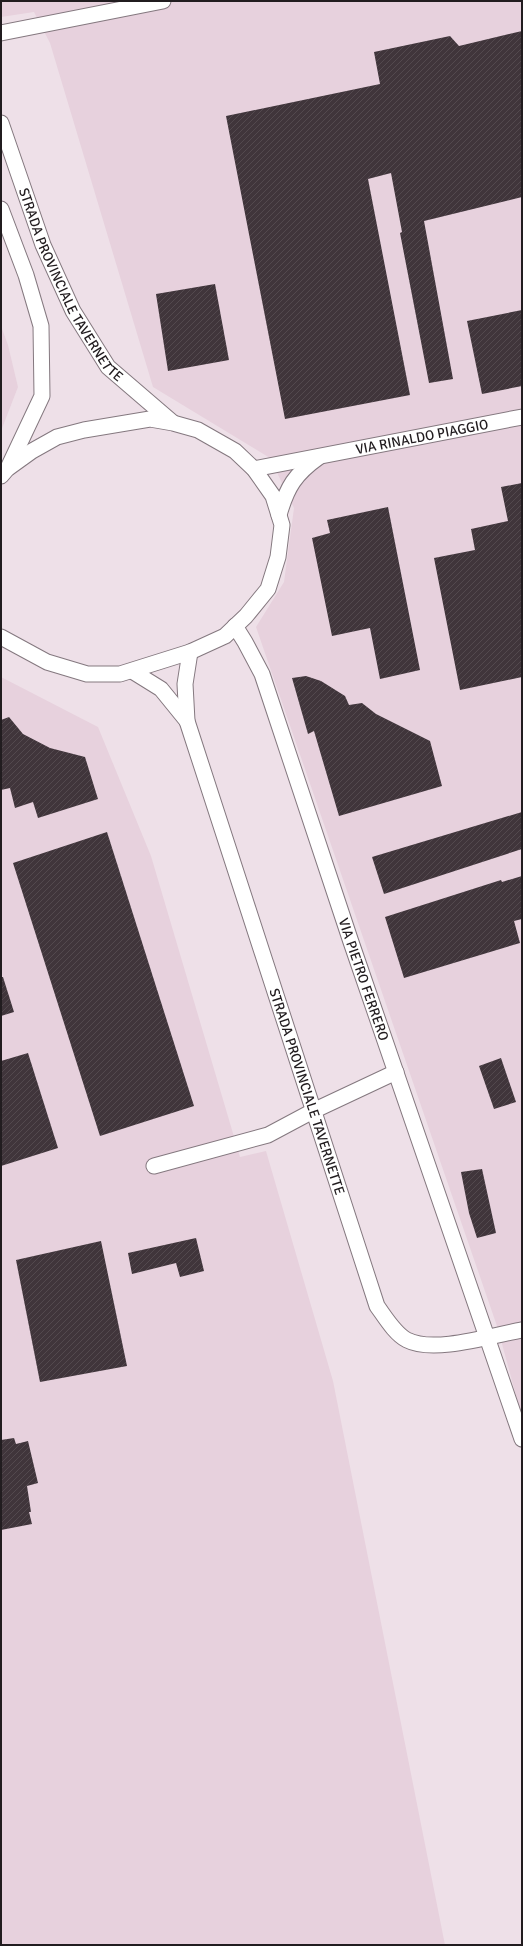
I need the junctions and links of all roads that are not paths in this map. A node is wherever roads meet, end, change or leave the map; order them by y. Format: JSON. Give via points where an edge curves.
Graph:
{"nodes":[{"id":1,"x":163,"y":1,"type":"edge"},
{"id":2,"x":1,"y":32,"type":"edge"},
{"id":3,"x":1,"y":123,"type":"edge"},
{"id":4,"x":1,"y":209,"type":"edge"},
{"id":5,"x":522,"y":417,"type":"edge"},
{"id":6,"x":173,"y":423,"type":"junction"},
{"id":7,"x":321,"y":456,"type":"junction"},
{"id":8,"x":254,"y":468,"type":"junction"},
{"id":9,"x":4,"y":472,"type":"edge"},
{"id":10,"x":279,"y":515,"type":"junction"},
{"id":11,"x":235,"y":626,"type":"junction"},
{"id":12,"x":1,"y":637,"type":"edge"},
{"id":13,"x":190,"y":652,"type":"junction"},
{"id":14,"x":132,"y":671,"type":"junction"},
{"id":15,"x":188,"y":721,"type":"junction"},
{"id":16,"x":396,"y":1072,"type":"junction"},
{"id":17,"x":313,"y":1111,"type":"junction"},
{"id":18,"x":154,"y":1166,"type":"dead end"},
{"id":19,"x":522,"y":1330,"type":"edge"},
{"id":20,"x":487,"y":1337,"type":"junction"},
{"id":21,"x":522,"y":1439,"type":"edge"}],
"edges":[{"from":1,"to":2,"type":"street"},
{"from":3,"to":6,"type":"street","name":"STRADA PROVINCIALE TAVERNETTE","via":[[43,245],[73,311],[108,367]]},
{"from":4,"to":9,"type":"street","via":[[26,275],[40,326],[42,396]]},
{"from":5,"to":7,"type":"street","name":"VIA RINALDO PIAGGIO"},
{"from":6,"to":8,"type":"street","via":[[198,430],[235,451]]},
{"from":6,"to":9,"type":"street","via":[[150,419],[57,437],[32,451]]},
{"from":7,"to":8,"type":"street","name":"VIA RINALDO PIAGGIO"},
{"from":7,"to":10,"type":"street","name":"VIA RINALDO PIAGGIO","via":[[306,466],[292,481]]},
{"from":8,"to":10,"type":"street","via":[[273,496]]},
{"from":10,"to":11,"type":"street","via":[[282,525],[278,557],[268,589]]},
{"from":11,"to":13,"type":"street","via":[[225,636]]},
{"from":11,"to":16,"type":"street","name":"VIA PIETRO FERRERO","via":[[262,674]]},
{"from":12,"to":14,"type":"street","via":[[47,662],[87,674],[120,674]]},
{"from":13,"to":14,"type":"street"},
{"from":13,"to":15,"type":"street","name":"STRADA PROVINCIALE TAVERNETTE","via":[[185,684]]},
{"from":14,"to":15,"type":"street","name":"STRADA PROVINCIALE TAVERNETTE","via":[[162,689]]},
{"from":15,"to":17,"type":"street","name":"STRADA PROVINCIALE TAVERNETTE"},
{"from":16,"to":17,"type":"street"},
{"from":16,"to":20,"type":"street","name":"VIA PIETRO FERRERO"},
{"from":17,"to":18,"type":"street","via":[[268,1135]]},
{"from":17,"to":20,"type":"street","name":"STRADA PROVINCIALE TAVERNETTE","via":[[376,1306],[389,1323],[407,1340],[430,1346]]},
{"from":19,"to":20,"type":"street","name":"STRADA PROVINCIALE TAVERNETTE"},
{"from":20,"to":21,"type":"street","name":"VIA PIETRO FERRERO"}]}
